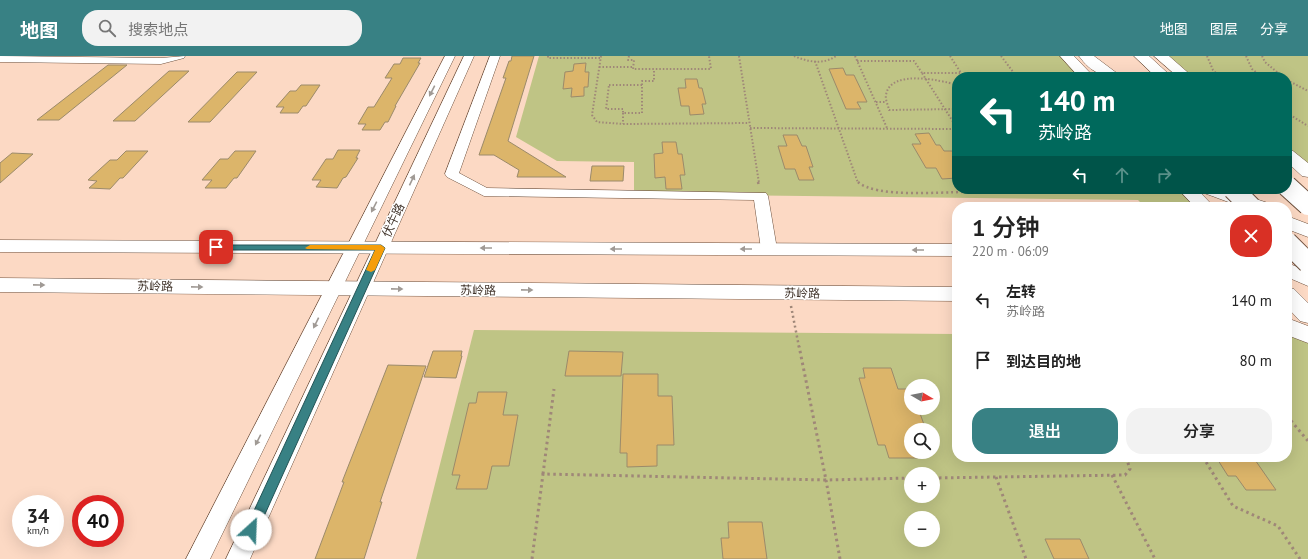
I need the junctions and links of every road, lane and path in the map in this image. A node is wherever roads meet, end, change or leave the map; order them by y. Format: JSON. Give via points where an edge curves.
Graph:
{"nodes":[{"id":1,"x":180,"y":56,"type":"edge"},
{"id":2,"x":450,"y":56,"type":"edge"},
{"id":3,"x":548,"y":56,"type":"edge"},
{"id":4,"x":629,"y":56,"type":"edge"},
{"id":5,"x":708,"y":56,"type":"edge"},
{"id":6,"x":739,"y":56,"type":"edge"},
{"id":7,"x":794,"y":56,"type":"edge"},
{"id":8,"x":836,"y":56,"type":"edge"},
{"id":9,"x":855,"y":56,"type":"edge"},
{"id":10,"x":950,"y":56,"type":"edge"},
{"id":11,"x":1001,"y":56,"type":"edge"},
{"id":12,"x":1068,"y":56,"type":"edge"},
{"id":13,"x":1086,"y":56,"type":"edge"},
{"id":14,"x":1098,"y":56,"type":"edge"},
{"id":15,"x":1141,"y":56,"type":"edge"},
{"id":16,"x":1148,"y":56,"type":"edge"},
{"id":17,"x":1161,"y":56,"type":"edge"},
{"id":18,"x":1207,"y":56,"type":"edge"},
{"id":19,"x":1246,"y":56,"type":"edge"},
{"id":20,"x":1262,"y":56,"type":"edge"},
{"id":21,"x":468,"y":57,"type":"edge"},
{"id":22,"x":495,"y":57,"type":"edge"},
{"id":23,"x":600,"y":57,"type":"edge"},
{"id":24,"x":0,"y":59,"type":"edge"},
{"id":25,"x":815,"y":61,"type":"junction"},
{"id":26,"x":857,"y":61,"type":"junction"},
{"id":27,"x":599,"y":67,"type":"junction"},
{"id":28,"x":633,"y":67,"type":"junction"},
{"id":29,"x":654,"y":69,"type":"junction"},
{"id":30,"x":960,"y":72,"type":"edge"},
{"id":31,"x":1014,"y":72,"type":"edge"},
{"id":32,"x":1082,"y":72,"type":"edge"},
{"id":33,"x":1106,"y":72,"type":"edge"},
{"id":34,"x":1115,"y":72,"type":"edge"},
{"id":35,"x":1159,"y":72,"type":"edge"},
{"id":36,"x":1161,"y":72,"type":"edge"},
{"id":37,"x":1180,"y":72,"type":"edge"},
{"id":38,"x":1215,"y":72,"type":"edge"},
{"id":39,"x":1256,"y":72,"type":"edge"},
{"id":40,"x":1277,"y":72,"type":"edge"},
{"id":41,"x":922,"y":73,"type":"junction"},
{"id":42,"x":952,"y":73,"type":"edge"},
{"id":43,"x":926,"y":79,"type":"junction"},
{"id":44,"x":1292,"y":83,"type":"edge"},
{"id":45,"x":642,"y":85,"type":"junction"},
{"id":46,"x":952,"y":85,"type":"edge"},
{"id":47,"x":1308,"y":91,"type":"edge"},
{"id":48,"x":876,"y":102,"type":"junction"},
{"id":49,"x":886,"y":102,"type":"junction"},
{"id":50,"x":945,"y":109,"type":"junction"},
{"id":51,"x":952,"y":109,"type":"edge"},
{"id":52,"x":623,"y":113,"type":"junction"},
{"id":53,"x":1292,"y":116,"type":"edge"},
{"id":54,"x":952,"y":120,"type":"edge"},
{"id":55,"x":749,"y":123,"type":"junction"},
{"id":56,"x":622,"y":124,"type":"junction"},
{"id":57,"x":1308,"y":126,"type":"edge"},
{"id":58,"x":750,"y":128,"type":"junction"},
{"id":59,"x":839,"y":128,"type":"junction"},
{"id":60,"x":888,"y":128,"type":"junction"},
{"id":61,"x":952,"y":128,"type":"edge"},
{"id":62,"x":1292,"y":158,"type":"edge"},
{"id":63,"x":1307,"y":172,"type":"edge"},
{"id":64,"x":1292,"y":190,"type":"edge"},
{"id":65,"x":952,"y":192,"type":"edge"},
{"id":66,"x":1192,"y":194,"type":"edge"},
{"id":67,"x":1224,"y":194,"type":"edge"},
{"id":68,"x":761,"y":196,"type":"junction"},
{"id":69,"x":1244,"y":201,"type":"edge"},
{"id":70,"x":1199,"y":202,"type":"edge"},
{"id":71,"x":1308,"y":204,"type":"edge"},
{"id":72,"x":1292,"y":210,"type":"edge"},
{"id":73,"x":1292,"y":224,"type":"edge"},
{"id":74,"x":1308,"y":232,"type":"edge"},
{"id":75,"x":0,"y":246,"type":"edge"},
{"id":76,"x":1292,"y":247,"type":"edge"},
{"id":77,"x":354,"y":248,"type":"junction"},
{"id":78,"x":381,"y":248,"type":"junction"},
{"id":79,"x":769,"y":249,"type":"junction"},
{"id":80,"x":952,"y":250,"type":"edge"},
{"id":81,"x":1292,"y":251,"type":"edge"},
{"id":82,"x":1308,"y":251,"type":"edge"},
{"id":83,"x":1308,"y":263,"type":"edge"},
{"id":84,"x":1292,"y":271,"type":"edge"},
{"id":85,"x":1308,"y":279,"type":"edge"},
{"id":86,"x":0,"y":285,"type":"edge"},
{"id":87,"x":334,"y":288,"type":"junction"},
{"id":88,"x":362,"y":288,"type":"junction"},
{"id":89,"x":789,"y":293,"type":"junction"},
{"id":90,"x":952,"y":294,"type":"edge"},
{"id":91,"x":1293,"y":297,"type":"edge"},
{"id":92,"x":1308,"y":316,"type":"edge"},
{"id":93,"x":1292,"y":328,"type":"edge"},
{"id":94,"x":1308,"y":335,"type":"edge"},
{"id":95,"x":554,"y":390,"type":"dead end"},
{"id":96,"x":1292,"y":422,"type":"edge"},
{"id":97,"x":1308,"y":442,"type":"edge"},
{"id":98,"x":1128,"y":462,"type":"edge"},
{"id":99,"x":1206,"y":462,"type":"edge"},
{"id":100,"x":543,"y":474,"type":"junction"},
{"id":101,"x":1112,"y":475,"type":"junction"},
{"id":102,"x":996,"y":477,"type":"junction"},
{"id":103,"x":904,"y":478,"type":"edge"},
{"id":104,"x":940,"y":478,"type":"edge"},
{"id":105,"x":826,"y":480,"type":"junction"},
{"id":106,"x":198,"y":559,"type":"edge"},
{"id":107,"x":238,"y":559,"type":"edge"},
{"id":108,"x":532,"y":559,"type":"edge"},
{"id":109,"x":840,"y":559,"type":"edge"},
{"id":110,"x":1026,"y":559,"type":"edge"},
{"id":111,"x":1155,"y":559,"type":"edge"},
{"id":112,"x":1300,"y":559,"type":"edge"}],
"edges":[{"from":1,"to":24,"type":"street","via":[[161,61]]},
{"from":2,"to":77,"type":"street","one_way":true},
{"from":3,"to":23,"type":"path"},
{"from":4,"to":28,"type":"path","via":[[628,60],[634,60]]},
{"from":5,"to":29,"type":"path","via":[[711,69]]},
{"from":6,"to":55,"type":"path"},
{"from":7,"to":25,"type":"path"},
{"from":8,"to":25,"type":"path","via":[[830,60]]},
{"from":9,"to":26,"type":"path"},
{"from":10,"to":30,"type":"path"},
{"from":11,"to":31,"type":"path"},
{"from":12,"to":32,"type":"main road"},
{"from":13,"to":33,"type":"highway"},
{"from":14,"to":34,"type":"highway"},
{"from":15,"to":35,"type":"highway"},
{"from":16,"to":36,"type":"highway"},
{"from":17,"to":37,"type":"main road"},
{"from":18,"to":38,"type":"path"},
{"from":19,"to":39,"type":"path"},
{"from":20,"to":40,"type":"path","via":[[1264,62]]},
{"from":21,"to":22,"type":"street"},
{"from":78,"to":21,"type":"street","name":"伏牛路","one_way":true},
{"from":22,"to":68,"type":"street","via":[[452,174],[484,192]]},
{"from":23,"to":27,"type":"path"},
{"from":25,"to":59,"type":"path"},
{"from":26,"to":41,"type":"path","via":[[914,61]]},
{"from":26,"to":48,"type":"path"},
{"from":27,"to":28,"type":"path"},
{"from":27,"to":56,"type":"path","via":[[592,115],[597,122]]},
{"from":28,"to":29,"type":"path"},
{"from":29,"to":45,"type":"path","via":[[654,81],[642,81]]},
{"from":41,"to":42,"type":"path"},
{"from":41,"to":43,"type":"path"},
{"from":43,"to":46,"type":"path"},
{"from":43,"to":49,"type":"path","via":[[896,81],[885,91]]},
{"from":43,"to":50,"type":"path"},
{"from":44,"to":47,"type":"path"},
{"from":45,"to":52,"type":"path","via":[[642,113]]},
{"from":45,"to":52,"type":"path","via":[[609,85],[606,109],[623,109]]},
{"from":48,"to":49,"type":"path"},
{"from":48,"to":60,"type":"path"},
{"from":49,"to":50,"type":"path","via":[[889,110]]},
{"from":50,"to":51,"type":"path"},
{"from":50,"to":54,"type":"path"},
{"from":52,"to":56,"type":"path"},
{"from":53,"to":57,"type":"path"},
{"from":55,"to":56,"type":"path"},
{"from":55,"to":58,"type":"path"},
{"from":58,"to":59,"type":"path"},
{"from":58,"to":68,"type":"path"},
{"from":59,"to":60,"type":"path"},
{"from":59,"to":65,"type":"path","via":[[858,183],[868,188],[894,192]]},
{"from":60,"to":61,"type":"path"},
{"from":62,"to":63,"type":"main road"},
{"from":64,"to":71,"type":"highway","bridge":true},
{"from":66,"to":70,"type":"main road"},
{"from":67,"to":69,"type":"main road"},
{"from":68,"to":79,"type":"street"},
{"from":71,"to":72,"type":"main road"},
{"from":73,"to":74,"type":"main road"},
{"from":75,"to":77,"type":"main road"},
{"from":76,"to":83,"type":"highway","bridge":true},
{"from":77,"to":78,"type":"main road"},
{"from":77,"to":87,"type":"street"},
{"from":79,"to":78,"type":"main road","one_way":true},
{"from":78,"to":88,"type":"street","name":"伏牛路"},
{"from":80,"to":79,"type":"main road","one_way":true},
{"from":81,"to":82,"type":"main road"},
{"from":84,"to":85,"type":"main road"},
{"from":86,"to":87,"type":"main road","name":"苏岭路","one_way":true},
{"from":87,"to":88,"type":"main road","name":"苏岭路"},
{"from":87,"to":106,"type":"street","one_way":true},
{"from":88,"to":89,"type":"main road","name":"苏岭路","one_way":true},
{"from":88,"to":107,"type":"street","name":"伏牛路"},
{"from":89,"to":90,"type":"main road","name":"苏岭路"},
{"from":89,"to":105,"type":"path"},
{"from":91,"to":92,"type":"main road"},
{"from":93,"to":94,"type":"main road"},
{"from":95,"to":100,"type":"path"},
{"from":96,"to":97,"type":"path"},
{"from":98,"to":101,"type":"path","via":[[1130,469],[1125,475]]},
{"from":99,"to":112,"type":"path","via":[[1234,506],[1278,526]]},
{"from":100,"to":105,"type":"path"},
{"from":100,"to":108,"type":"path"},
{"from":101,"to":102,"type":"path"},
{"from":101,"to":111,"type":"path"},
{"from":102,"to":104,"type":"path"},
{"from":102,"to":110,"type":"path"},
{"from":103,"to":105,"type":"path"},
{"from":105,"to":109,"type":"path"}]}
